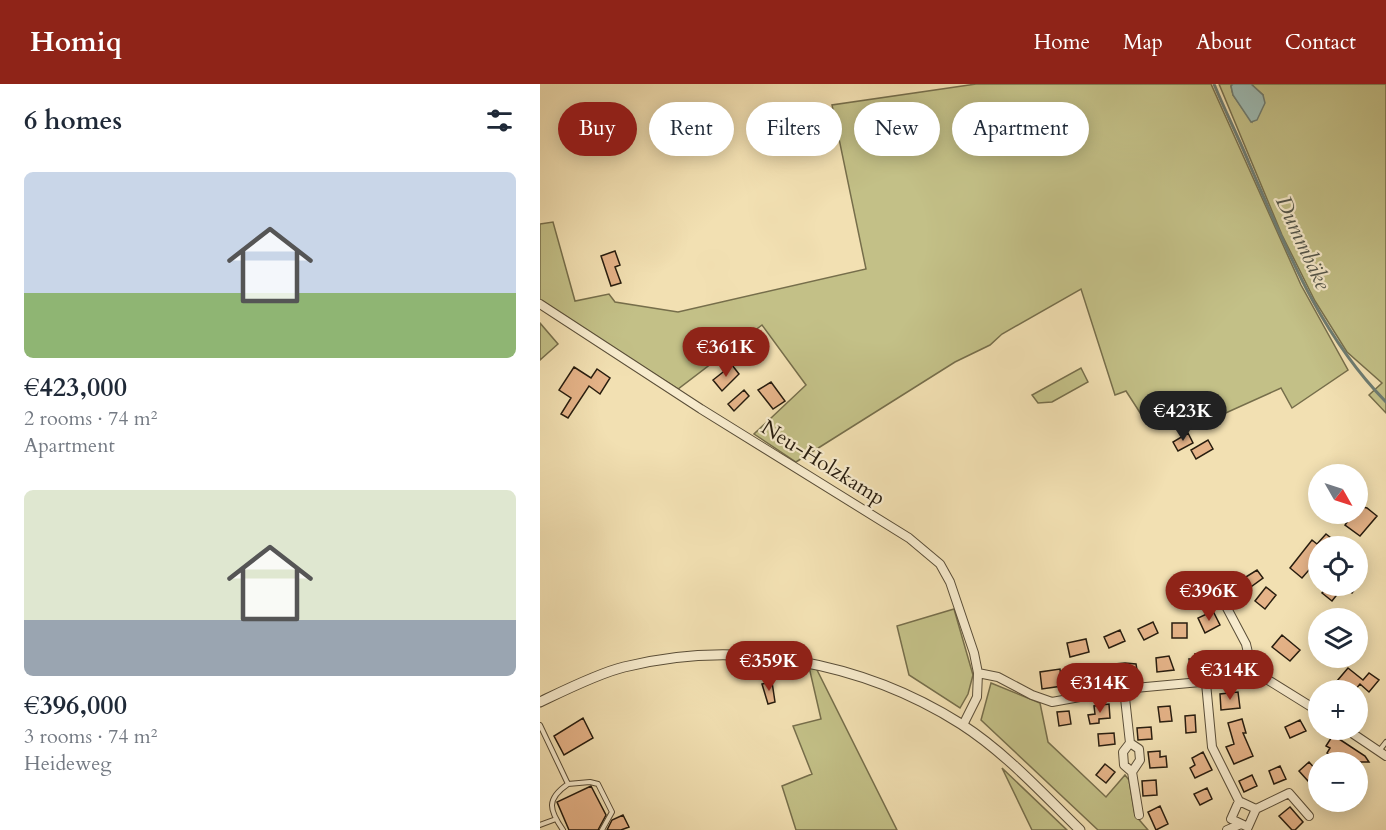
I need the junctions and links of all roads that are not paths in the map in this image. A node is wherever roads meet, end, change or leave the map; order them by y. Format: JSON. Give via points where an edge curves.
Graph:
{"nodes":[{"id":1,"x":540,"y":304,"type":"edge"},
{"id":2,"x":1210,"y":576,"type":"dead end"},
{"id":3,"x":1252,"y":670,"type":"junction"},
{"id":4,"x":978,"y":673,"type":"junction"},
{"id":5,"x":1206,"y":683,"type":"junction"},
{"id":6,"x":1124,"y":689,"type":"junction"},
{"id":7,"x":540,"y":702,"type":"edge"},
{"id":8,"x":1308,"y":705,"type":"edge"},
{"id":9,"x":540,"y":725,"type":"edge"},
{"id":10,"x":963,"y":725,"type":"junction"},
{"id":11,"x":1362,"y":740,"type":"edge"},
{"id":12,"x":1386,"y":742,"type":"edge"},
{"id":13,"x":1130,"y":743,"type":"junction"},
{"id":14,"x":1382,"y":754,"type":"edge"},
{"id":15,"x":1132,"y":772,"type":"junction"},
{"id":16,"x":568,"y":784,"type":"junction"},
{"id":17,"x":1239,"y":801,"type":"junction"},
{"id":18,"x":1256,"y":809,"type":"junction"},
{"id":19,"x":1139,"y":814,"type":"dead end"},
{"id":20,"x":1310,"y":816,"type":"dead end"},
{"id":21,"x":555,"y":819,"type":"junction"},
{"id":22,"x":1241,"y":824,"type":"junction"},
{"id":23,"x":540,"y":825,"type":"edge"},
{"id":24,"x":563,"y":830,"type":"edge"},
{"id":25,"x":602,"y":830,"type":"edge"},
{"id":26,"x":1080,"y":830,"type":"edge"},
{"id":27,"x":1227,"y":830,"type":"edge"}],
"edges":[{"from":1,"to":4,"type":"street","name":"Neu-Holzkamp","via":[[924,550],[940,564],[950,582]]},
{"from":2,"to":3,"type":"street","via":[[1246,644]]},
{"from":3,"to":5,"type":"street","via":[[1244,678]]},
{"from":3,"to":8,"type":"street"},
{"from":4,"to":6,"type":"street","via":[[999,676],[1052,702]]},
{"from":4,"to":10,"type":"street","name":"Neu-Holzkamp","via":[[977,697]]},
{"from":5,"to":6,"type":"street"},
{"from":5,"to":17,"type":"street","via":[[1212,747]]},
{"from":6,"to":13,"type":"street"},
{"from":7,"to":10,"type":"street","via":[[623,667],[691,656],[762,656],[827,666],[878,681]]},
{"from":9,"to":16,"type":"lane"},
{"from":10,"to":26,"type":"street","via":[[997,751]]},
{"from":11,"to":14,"type":"street"},
{"from":12,"to":14,"type":"lane"},
{"from":13,"to":15,"type":"street","via":[[1123,752],[1124,765]]},
{"from":13,"to":15,"type":"street","via":[[1139,749],[1140,760]]},
{"from":15,"to":19,"type":"street"},
{"from":16,"to":21,"type":"lane","via":[[556,792],[552,803]]},
{"from":16,"to":25,"type":"lane","via":[[598,784],[612,812]]},
{"from":17,"to":18,"type":"street"},
{"from":17,"to":22,"type":"street","via":[[1231,819]]},
{"from":18,"to":20,"type":"street","via":[[1289,793]]},
{"from":18,"to":22,"type":"street","via":[[1248,827]]},
{"from":21,"to":23,"type":"lane"},
{"from":21,"to":24,"type":"lane"},
{"from":22,"to":27,"type":"street"}]}
